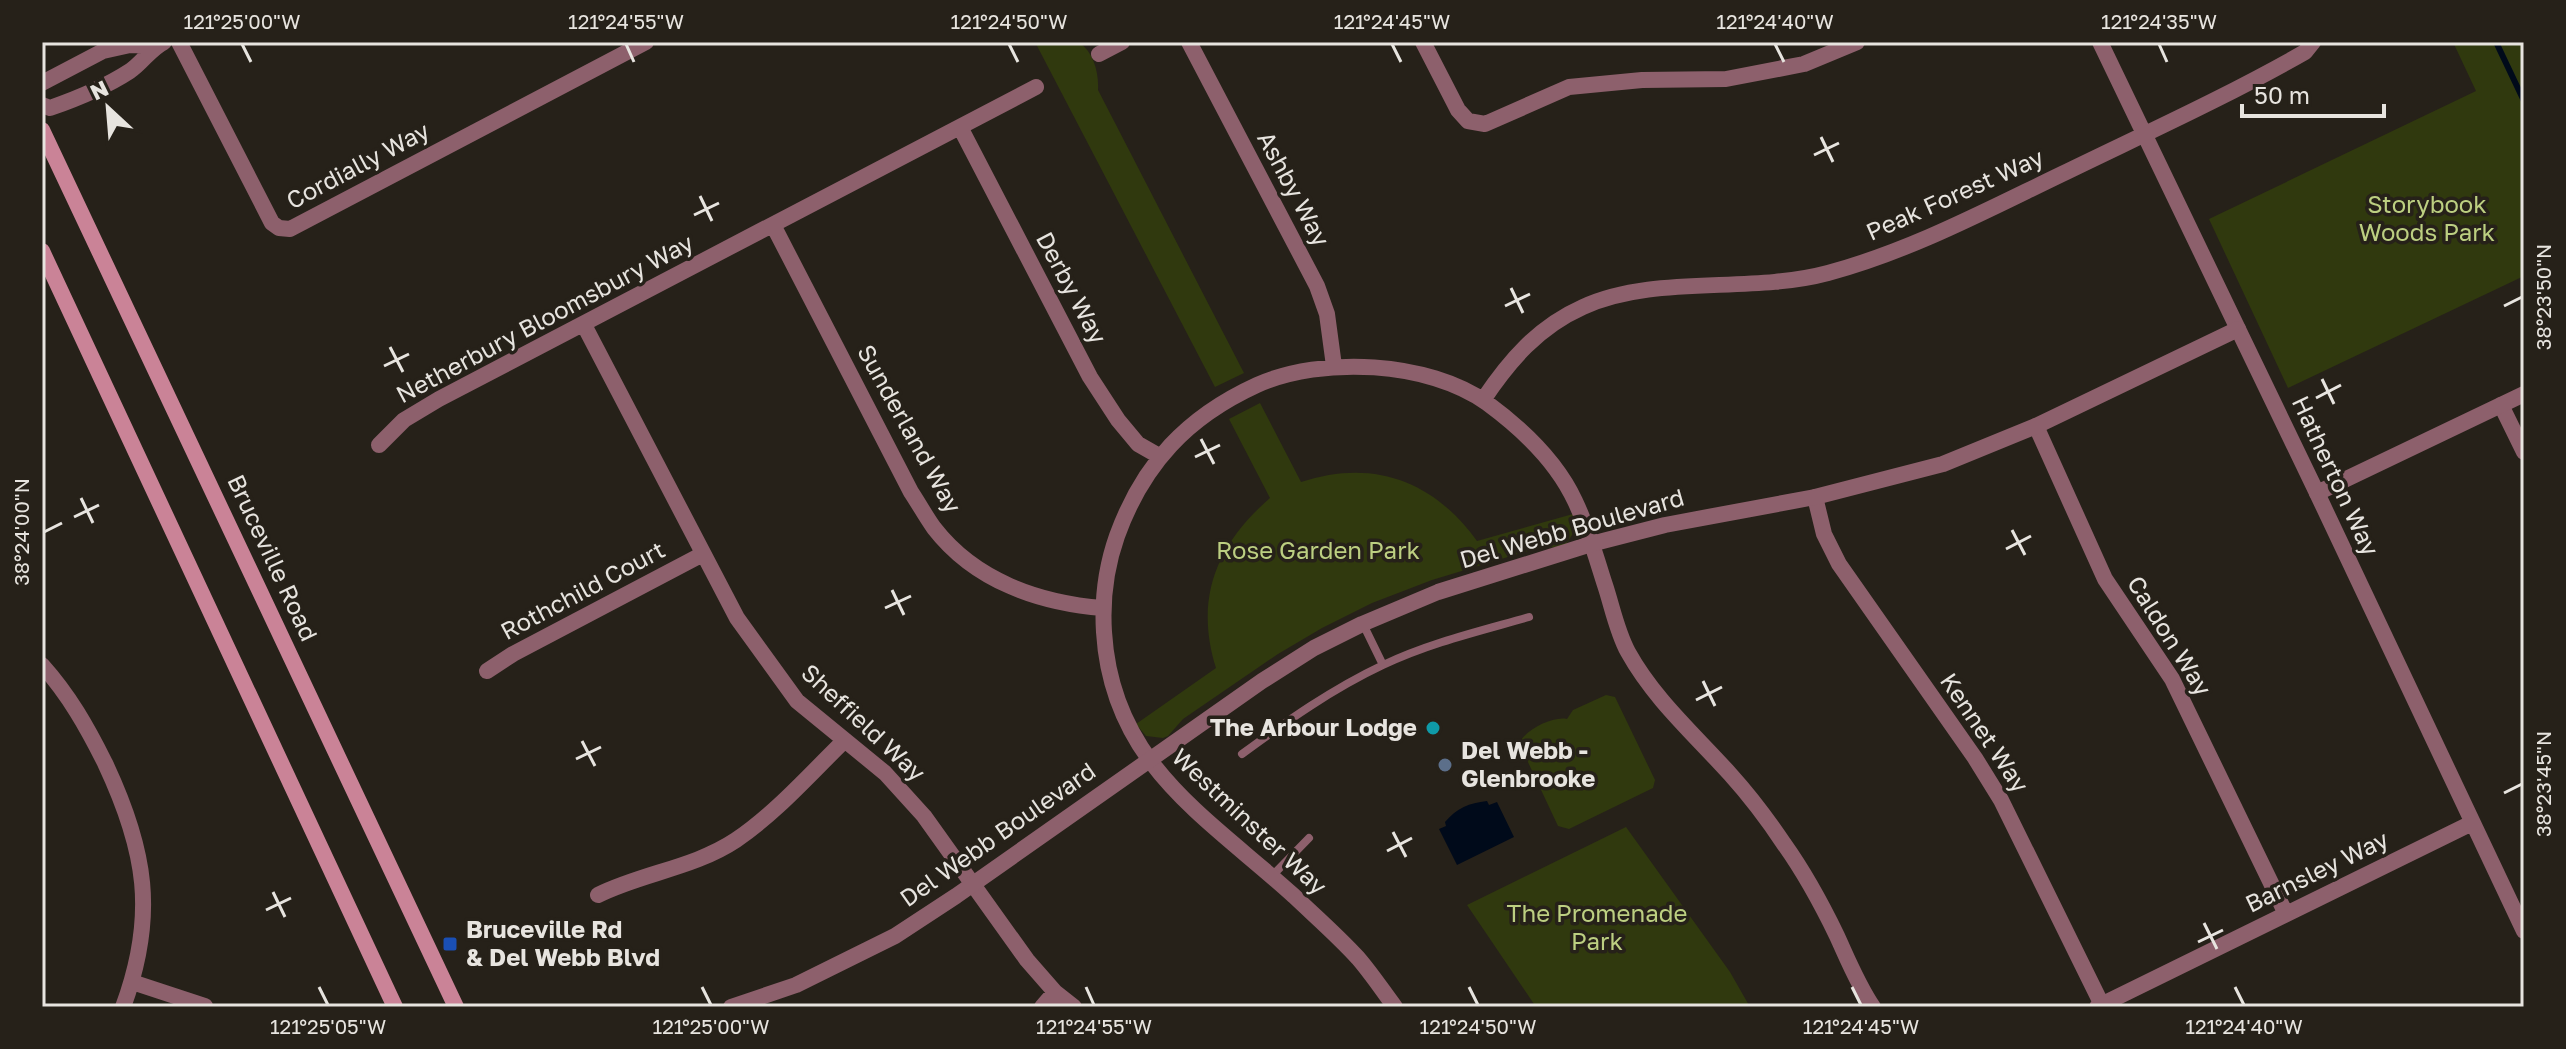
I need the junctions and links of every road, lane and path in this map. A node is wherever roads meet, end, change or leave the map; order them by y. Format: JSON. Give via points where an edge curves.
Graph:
{"nodes":[{"id":1,"x":179,"y":42,"type":"edge"},
{"id":2,"x":646,"y":42,"type":"edge"},
{"id":3,"x":1122,"y":42,"type":"edge"},
{"id":4,"x":1189,"y":42,"type":"edge"},
{"id":5,"x":1423,"y":42,"type":"edge"},
{"id":6,"x":1857,"y":42,"type":"edge"},
{"id":7,"x":2100,"y":42,"type":"edge"},
{"id":8,"x":2313,"y":42,"type":"edge"},
{"id":9,"x":160,"y":44,"type":"edge"},
{"id":10,"x":1099,"y":54,"type":"dead end"},
{"id":11,"x":42,"y":83,"type":"edge"},
{"id":12,"x":1036,"y":87,"type":"dead end"},
{"id":13,"x":42,"y":105,"type":"edge"},
{"id":14,"x":960,"y":127,"type":"junction"},
{"id":15,"x":42,"y":130,"type":"edge"},
{"id":16,"x":2145,"y":133,"type":"junction"},
{"id":17,"x":773,"y":225,"type":"junction"},
{"id":18,"x":42,"y":251,"type":"edge"},
{"id":19,"x":584,"y":325,"type":"junction"},
{"id":20,"x":2238,"y":329,"type":"junction"},
{"id":21,"x":1334,"y":366,"type":"junction"},
{"id":22,"x":2524,"y":394,"type":"edge"},
{"id":23,"x":1483,"y":400,"type":"junction"},
{"id":24,"x":2501,"y":405,"type":"junction"},
{"id":25,"x":2036,"y":426,"type":"junction"},
{"id":26,"x":379,"y":445,"type":"dead end"},
{"id":27,"x":2524,"y":452,"type":"edge"},
{"id":28,"x":1159,"y":456,"type":"junction"},
{"id":29,"x":2317,"y":493,"type":"junction"},
{"id":30,"x":1815,"y":497,"type":"junction"},
{"id":31,"x":1591,"y":544,"type":"junction"},
{"id":32,"x":703,"y":554,"type":"junction"},
{"id":33,"x":1103,"y":608,"type":"junction"},
{"id":34,"x":1529,"y":617,"type":"dead end"},
{"id":35,"x":1362,"y":624,"type":"junction"},
{"id":36,"x":42,"y":665,"type":"edge"},
{"id":37,"x":1383,"y":665,"type":"junction"},
{"id":38,"x":487,"y":671,"type":"dead end"},
{"id":39,"x":845,"y":740,"type":"junction"},
{"id":40,"x":1242,"y":754,"type":"dead end"},
{"id":41,"x":1147,"y":760,"type":"junction"},
{"id":42,"x":2472,"y":823,"type":"junction"},
{"id":43,"x":1309,"y":838,"type":"dead end"},
{"id":44,"x":1271,"y":877,"type":"junction"},
{"id":45,"x":972,"y":885,"type":"junction"},
{"id":46,"x":598,"y":895,"type":"dead end"},
{"id":47,"x":2286,"y":914,"type":"junction"},
{"id":48,"x":2524,"y":931,"type":"edge"},
{"id":49,"x":132,"y":982,"type":"junction"},
{"id":50,"x":1055,"y":992,"type":"junction"},
{"id":51,"x":760,"y":998,"type":"junction"},
{"id":52,"x":205,"y":1006,"type":"edge"},
{"id":53,"x":2099,"y":1006,"type":"edge"},
{"id":54,"x":123,"y":1007,"type":"edge"},
{"id":55,"x":395,"y":1007,"type":"edge"},
{"id":56,"x":456,"y":1007,"type":"edge"},
{"id":57,"x":731,"y":1007,"type":"edge"},
{"id":58,"x":743,"y":1007,"type":"edge"},
{"id":59,"x":1042,"y":1007,"type":"edge"},
{"id":60,"x":1074,"y":1007,"type":"edge"},
{"id":61,"x":1395,"y":1007,"type":"edge"},
{"id":62,"x":1873,"y":1007,"type":"edge"}],
"edges":[{"from":1,"to":2,"type":"street","name":"Cordially Way","via":[[272,223],[290,229]]},
{"from":3,"to":10,"type":"street"},
{"from":4,"to":21,"type":"street","name":"Ashby Way","via":[[1317,286]]},
{"from":5,"to":6,"type":"street","via":[[1458,110],[1468,121],[1485,124],[1569,87],[1726,79],[1804,64]]},
{"from":7,"to":16,"type":"street","name":"Hatherton Way"},
{"from":8,"to":16,"type":"street","name":"Peak Forest Way","via":[[2305,52],[2236,91]]},
{"from":9,"to":11,"type":"street","via":[[103,51]]},
{"from":9,"to":13,"type":"street","via":[[128,72],[50,108]]},
{"from":12,"to":14,"type":"street","name":"Netherbury Bloomsbury Way"},
{"from":14,"to":17,"type":"street","name":"Netherbury Bloomsbury Way"},
{"from":14,"to":28,"type":"street","name":"Derby Way","via":[[1090,377],[1138,444]]},
{"from":15,"to":56,"type":"main road","name":"Bruceville Road"},
{"from":16,"to":20,"type":"street","name":"Hatherton Way"},
{"from":16,"to":23,"type":"street","name":"Peak Forest Way","via":[[1934,235],[1826,273],[1760,284],[1623,294],[1584,306],[1547,326],[1514,356]]},
{"from":17,"to":19,"type":"street","name":"Netherbury Bloomsbury Way"},
{"from":17,"to":33,"type":"street","name":"Sunderland Way","via":[[935,530],[974,566],[1017,590]]},
{"from":18,"to":55,"type":"main road"},
{"from":19,"to":26,"type":"street","name":"Netherbury Bloomsbury Way","via":[[427,406]]},
{"from":19,"to":32,"type":"street","name":"Sheffield Way"},
{"from":20,"to":25,"type":"street","name":"Del Webb Boulevard"},
{"from":20,"to":29,"type":"street","name":"Hatherton Way"},
{"from":21,"to":23,"type":"street","name":"Westminster Way","via":[[1404,372]]},
{"from":21,"to":28,"type":"street","name":"Westminster Way","via":[[1295,372],[1222,403]]},
{"from":22,"to":24,"type":"street"},
{"from":23,"to":31,"type":"street","name":"Westminster Way","via":[[1547,458],[1573,496]]},
{"from":24,"to":27,"type":"street"},
{"from":24,"to":29,"type":"street"},
{"from":25,"to":30,"type":"street","name":"Del Webb Boulevard","via":[[1943,464]]},
{"from":25,"to":47,"type":"street","name":"Caldon Way","via":[[2105,579],[2172,679]]},
{"from":28,"to":33,"type":"street","name":"Westminster Way","via":[[1125,515],[1112,551]]},
{"from":29,"to":42,"type":"street","name":"Hatherton Way"},
{"from":30,"to":31,"type":"street","name":"Del Webb Boulevard"},
{"from":30,"to":53,"type":"street","name":"Kennet Way","via":[[1824,534],[1839,564],[2001,800]]},
{"from":31,"to":35,"type":"street","name":"Del Webb Boulevard","via":[[1438,592]]},
{"from":31,"to":62,"type":"street","name":"Westminster Way","via":[[1626,650],[1665,706],[1732,777],[1785,846]]},
{"from":32,"to":38,"type":"street","name":"Rothchild Court"},
{"from":32,"to":39,"type":"street","name":"Sheffield Way","via":[[737,618],[797,701]]},
{"from":33,"to":41,"type":"street","name":"Westminster Way","via":[[1109,676],[1126,726]]},
{"from":34,"to":37,"type":"lane","via":[[1446,640]]},
{"from":35,"to":37,"type":"lane"},
{"from":35,"to":41,"type":"street","name":"Del Webb Boulevard","via":[[1314,648]]},
{"from":36,"to":49,"type":"street","via":[[86,725],[129,817],[144,893]]},
{"from":37,"to":40,"type":"lane","via":[[1324,697]]},
{"from":39,"to":45,"type":"street","name":"Sheffield Way","via":[[924,816]]},
{"from":39,"to":46,"type":"street","via":[[734,841],[677,868]]},
{"from":41,"to":44,"type":"street","name":"Westminster Way"},
{"from":41,"to":45,"type":"street","name":"Del Webb Boulevard"},
{"from":42,"to":47,"type":"street","name":"Barnsley Way"},
{"from":42,"to":48,"type":"street","name":"Hatherton Way"},
{"from":43,"to":44,"type":"lane"},
{"from":44,"to":61,"type":"street","name":"Westminster Way","via":[[1357,957]]},
{"from":45,"to":50,"type":"street","name":"Sheffield Way"},
{"from":45,"to":51,"type":"street","name":"Del Webb Boulevard","via":[[882,943]]},
{"from":47,"to":53,"type":"street","name":"Barnsley Way"},
{"from":49,"to":52,"type":"street"},
{"from":49,"to":54,"type":"street"},
{"from":50,"to":59,"type":"street"},
{"from":50,"to":60,"type":"street","name":"Sheffield Way"},
{"from":51,"to":57,"type":"street","name":"Del Webb Boulevard"},
{"from":51,"to":58,"type":"street","name":"Del Webb Boulevard"}]}
